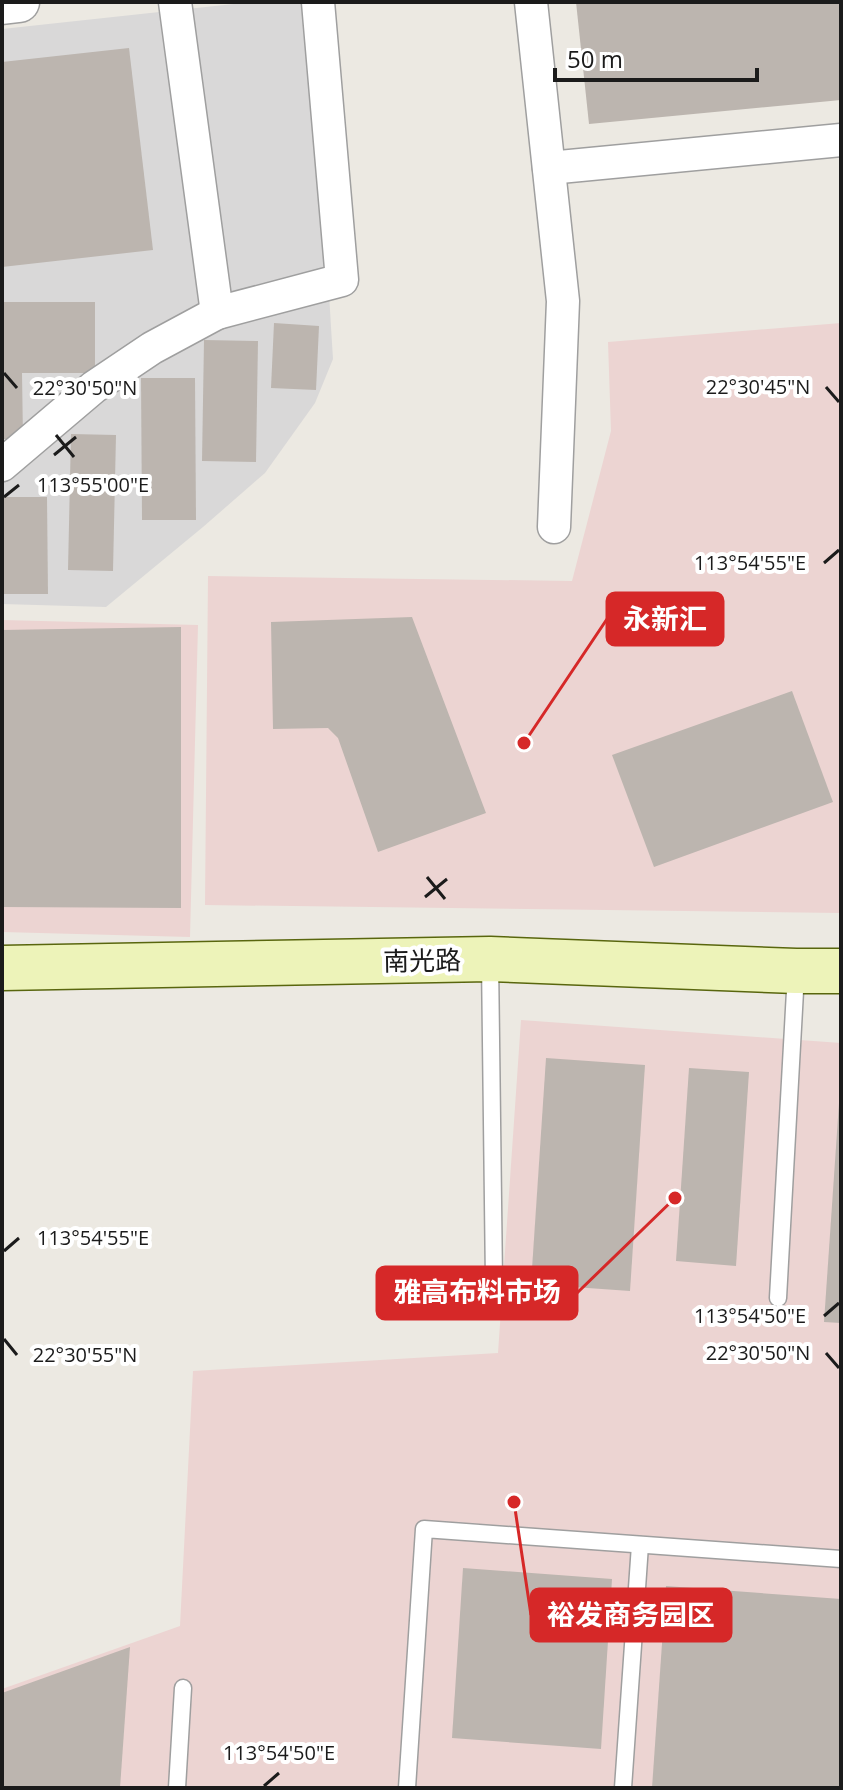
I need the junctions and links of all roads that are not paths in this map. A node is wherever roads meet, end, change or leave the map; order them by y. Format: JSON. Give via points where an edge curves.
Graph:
{"nodes":[{"id":1,"x":19,"y":2,"type":"edge"},
{"id":2,"x":175,"y":2,"type":"edge"},
{"id":3,"x":318,"y":2,"type":"edge"},
{"id":4,"x":531,"y":2,"type":"edge"},
{"id":5,"x":2,"y":4,"type":"edge"},
{"id":6,"x":841,"y":140,"type":"edge"},
{"id":7,"x":549,"y":168,"type":"junction"},
{"id":8,"x":217,"y":313,"type":"junction"},
{"id":9,"x":2,"y":465,"type":"edge"},
{"id":10,"x":554,"y":527,"type":"dead end"},
{"id":11,"x":490,"y":959,"type":"junction"},
{"id":12,"x":2,"y":968,"type":"edge"},
{"id":13,"x":796,"y":971,"type":"junction"},
{"id":14,"x":841,"y":971,"type":"edge"},
{"id":15,"x":494,"y":1282,"type":"dead end"},
{"id":16,"x":778,"y":1298,"type":"dead end"},
{"id":17,"x":640,"y":1545,"type":"junction"},
{"id":18,"x":841,"y":1559,"type":"edge"},
{"id":19,"x":183,"y":1688,"type":"dead end"},
{"id":20,"x":177,"y":1788,"type":"edge"},
{"id":21,"x":407,"y":1788,"type":"edge"},
{"id":22,"x":623,"y":1788,"type":"edge"}],
"edges":[{"from":1,"to":5,"type":"street"},
{"from":2,"to":8,"type":"street"},
{"from":3,"to":8,"type":"street","via":[[342,280]]},
{"from":4,"to":7,"type":"street"},
{"from":6,"to":7,"type":"street"},
{"from":7,"to":10,"type":"street","via":[[563,301]]},
{"from":8,"to":9,"type":"street","via":[[94,387]]},
{"from":11,"to":12,"type":"main road","name":"南光路"},
{"from":11,"to":13,"type":"main road","name":"南光路"},
{"from":11,"to":15,"type":"lane"},
{"from":13,"to":14,"type":"main road","name":"南光路"},
{"from":13,"to":16,"type":"lane"},
{"from":17,"to":18,"type":"lane"},
{"from":17,"to":21,"type":"lane","via":[[424,1529]]},
{"from":17,"to":22,"type":"lane"},
{"from":19,"to":20,"type":"lane"}]}
